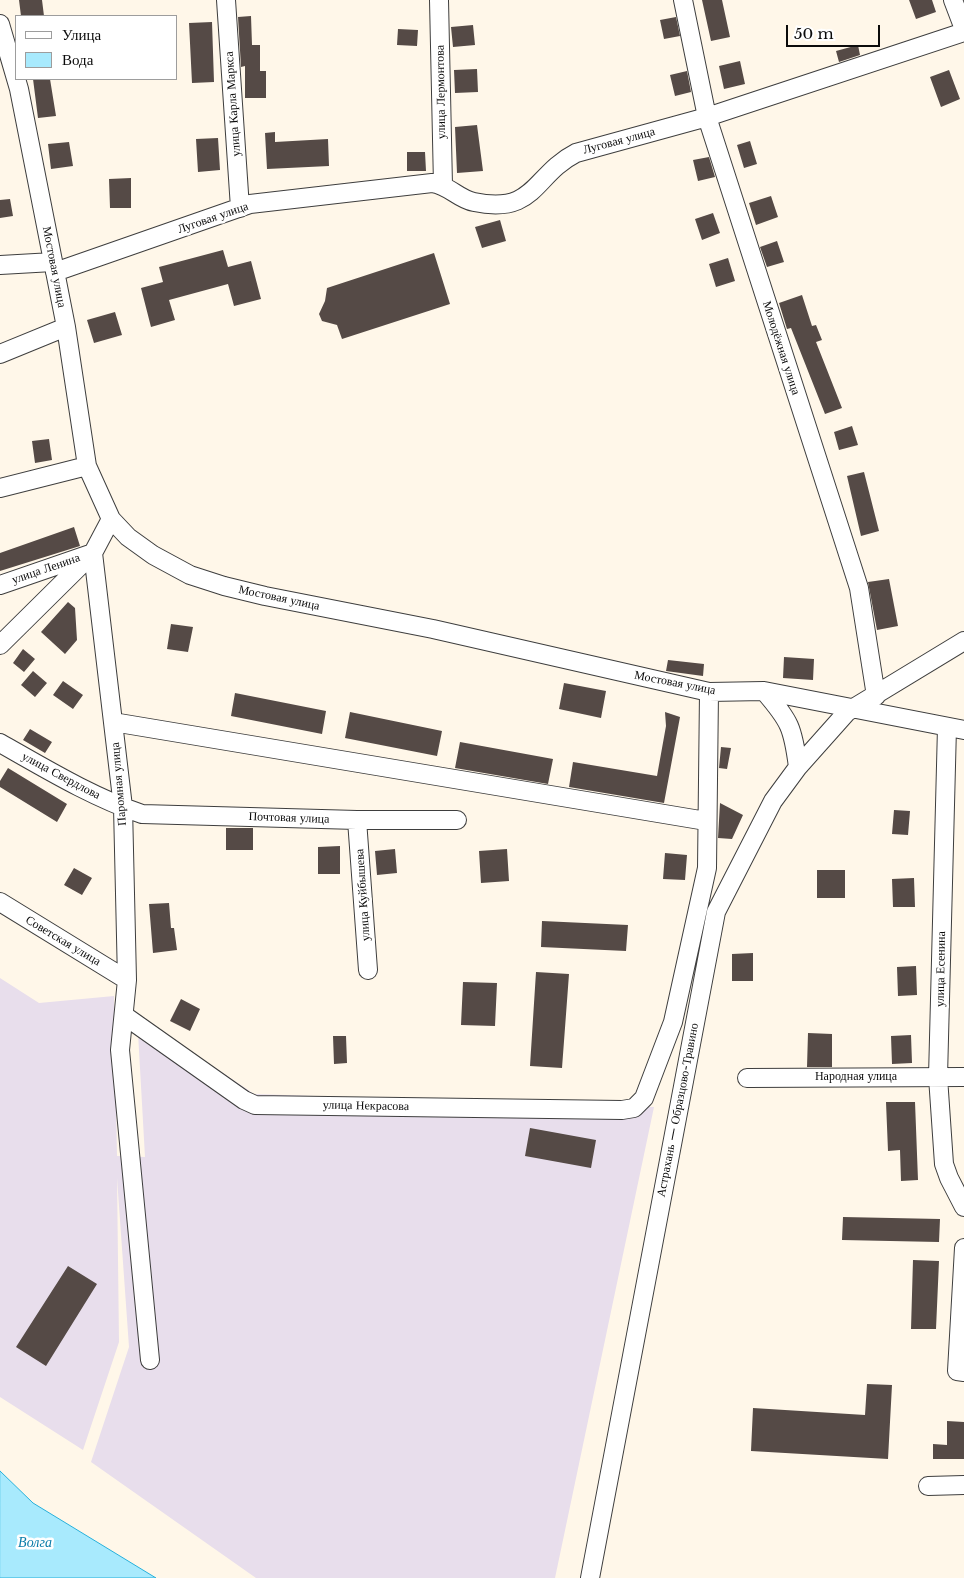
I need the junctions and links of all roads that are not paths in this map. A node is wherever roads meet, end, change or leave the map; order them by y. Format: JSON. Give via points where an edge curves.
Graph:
{"nodes":[{"id":1,"x":226,"y":0,"type":"edge"},
{"id":2,"x":439,"y":0,"type":"edge"},
{"id":3,"x":684,"y":0,"type":"edge"},
{"id":4,"x":953,"y":0,"type":"edge"},
{"id":5,"x":0,"y":24,"type":"edge"},
{"id":6,"x":964,"y":30,"type":"edge"},
{"id":7,"x":15,"y":75,"type":"edge"},
{"id":8,"x":16,"y":80,"type":"edge"},
{"id":9,"x":707,"y":117,"type":"junction"},
{"id":10,"x":443,"y":185,"type":"junction"},
{"id":11,"x":240,"y":208,"type":"junction"},
{"id":12,"x":0,"y":265,"type":"edge"},
{"id":13,"x":54,"y":267,"type":"junction"},
{"id":14,"x":66,"y":327,"type":"junction"},
{"id":15,"x":0,"y":354,"type":"edge"},
{"id":16,"x":87,"y":466,"type":"junction"},
{"id":17,"x":0,"y":488,"type":"edge"},
{"id":18,"x":111,"y":519,"type":"junction"},
{"id":19,"x":92,"y":553,"type":"junction"},
{"id":20,"x":0,"y":586,"type":"edge"},
{"id":21,"x":964,"y":641,"type":"edge"},
{"id":22,"x":0,"y":645,"type":"edge"},
{"id":23,"x":764,"y":691,"type":"junction"},
{"id":24,"x":709,"y":692,"type":"junction"},
{"id":25,"x":876,"y":696,"type":"junction"},
{"id":26,"x":854,"y":708,"type":"junction"},
{"id":27,"x":113,"y":722,"type":"junction"},
{"id":28,"x":955,"y":728,"type":"edge"},
{"id":29,"x":0,"y":743,"type":"edge"},
{"id":30,"x":798,"y":768,"type":"junction"},
{"id":31,"x":123,"y":807,"type":"junction"},
{"id":32,"x":357,"y":820,"type":"junction"},
{"id":33,"x":457,"y":820,"type":"dead end"},
{"id":34,"x":706,"y":821,"type":"junction"},
{"id":35,"x":0,"y":902,"type":"edge"},
{"id":36,"x":368,"y":970,"type":"dead end"},
{"id":37,"x":127,"y":980,"type":"junction"},
{"id":38,"x":125,"y":1016,"type":"junction"},
{"id":39,"x":938,"y":1077,"type":"junction"},
{"id":40,"x":964,"y":1077,"type":"edge"},
{"id":41,"x":747,"y":1078,"type":"dead end"},
{"id":42,"x":964,"y":1207,"type":"edge"},
{"id":43,"x":964,"y":1248,"type":"edge"},
{"id":44,"x":150,"y":1360,"type":"dead end"},
{"id":45,"x":960,"y":1372,"type":"edge"},
{"id":46,"x":964,"y":1485,"type":"edge"},
{"id":47,"x":928,"y":1486,"type":"dead end"},
{"id":48,"x":590,"y":1578,"type":"edge"}],
"edges":[{"from":1,"to":11,"type":"street","name":"улица Карла Маркса"},
{"from":2,"to":10,"type":"street","name":"улица Лермонтова"},
{"from":3,"to":9,"type":"street","name":"Молодёжная улица"},
{"from":4,"to":6,"type":"street"},
{"from":5,"to":7,"type":"street","name":"Мостовая улица"},
{"from":6,"to":9,"type":"street","name":"Луговая улица"},
{"from":8,"to":13,"type":"street","name":"Мостовая улица"},
{"from":9,"to":10,"type":"street","name":"Луговая улица","via":[[576,153],[533,192],[512,202],[473,202]]},
{"from":9,"to":25,"type":"street","name":"Молодёжная улица","via":[[859,588]]},
{"from":10,"to":11,"type":"street","name":"Луговая улица","via":[[413,185],[250,204]]},
{"from":11,"to":13,"type":"street","name":"Луговая улица"},
{"from":12,"to":13,"type":"street","name":"Луговая улица"},
{"from":13,"to":14,"type":"street","name":"Мостовая улица"},
{"from":14,"to":15,"type":"street"},
{"from":14,"to":16,"type":"street","name":"Мостовая улица"},
{"from":16,"to":17,"type":"street"},
{"from":16,"to":18,"type":"street","name":"Мостовая улица"},
{"from":18,"to":19,"type":"street"},
{"from":18,"to":24,"type":"street","name":"Мостовая улица","via":[[123,533],[153,555],[190,575],[224,586]]},
{"from":19,"to":20,"type":"street","name":"улица Ленина"},
{"from":19,"to":22,"type":"street"},
{"from":19,"to":27,"type":"street","name":"Паромная улица"},
{"from":21,"to":25,"type":"street","name":"Астрахань — Образцово-Травино"},
{"from":23,"to":24,"type":"street","name":"Мостовая улица"},
{"from":23,"to":26,"type":"street","name":"Мостовая улица"},
{"from":23,"to":30,"type":"street","via":[[791,726]]},
{"from":24,"to":34,"type":"street"},
{"from":25,"to":26,"type":"street","name":"Астрахань — Образцово-Травино"},
{"from":26,"to":28,"type":"street","name":"Мостовая улица"},
{"from":26,"to":30,"type":"street","name":"Астрахань — Образцово-Травино"},
{"from":27,"to":31,"type":"street","name":"Паромная улица"},
{"from":27,"to":34,"type":"street"},
{"from":28,"to":39,"type":"street","name":"улица Есенина"},
{"from":29,"to":31,"type":"street","name":"улица Свердлова","via":[[58,776]]},
{"from":30,"to":48,"type":"street","name":"Астрахань — Образцово-Травино","via":[[764,817],[716,912]]},
{"from":31,"to":32,"type":"street","name":"Почтовая улица","via":[[142,814]]},
{"from":31,"to":37,"type":"street","name":"Паромная улица"},
{"from":32,"to":33,"type":"street","name":"Почтовая улица"},
{"from":32,"to":36,"type":"street","name":"улица Куйбышева"},
{"from":34,"to":38,"type":"street","name":"улица Некрасова","via":[[707,868],[673,1022],[644,1098],[634,1108],[255,1105]]},
{"from":35,"to":37,"type":"street","name":"Советская улица"},
{"from":37,"to":38,"type":"street","name":"Паромная улица"},
{"from":38,"to":44,"type":"street","name":"Паромная улица","via":[[120,1050]]},
{"from":39,"to":40,"type":"street","name":"Народная улица"},
{"from":39,"to":41,"type":"street","name":"Народная улица"},
{"from":39,"to":42,"type":"street","name":"улица Есенина","via":[[944,1164]]},
{"from":43,"to":45,"type":"street"},
{"from":46,"to":47,"type":"street"}]}
